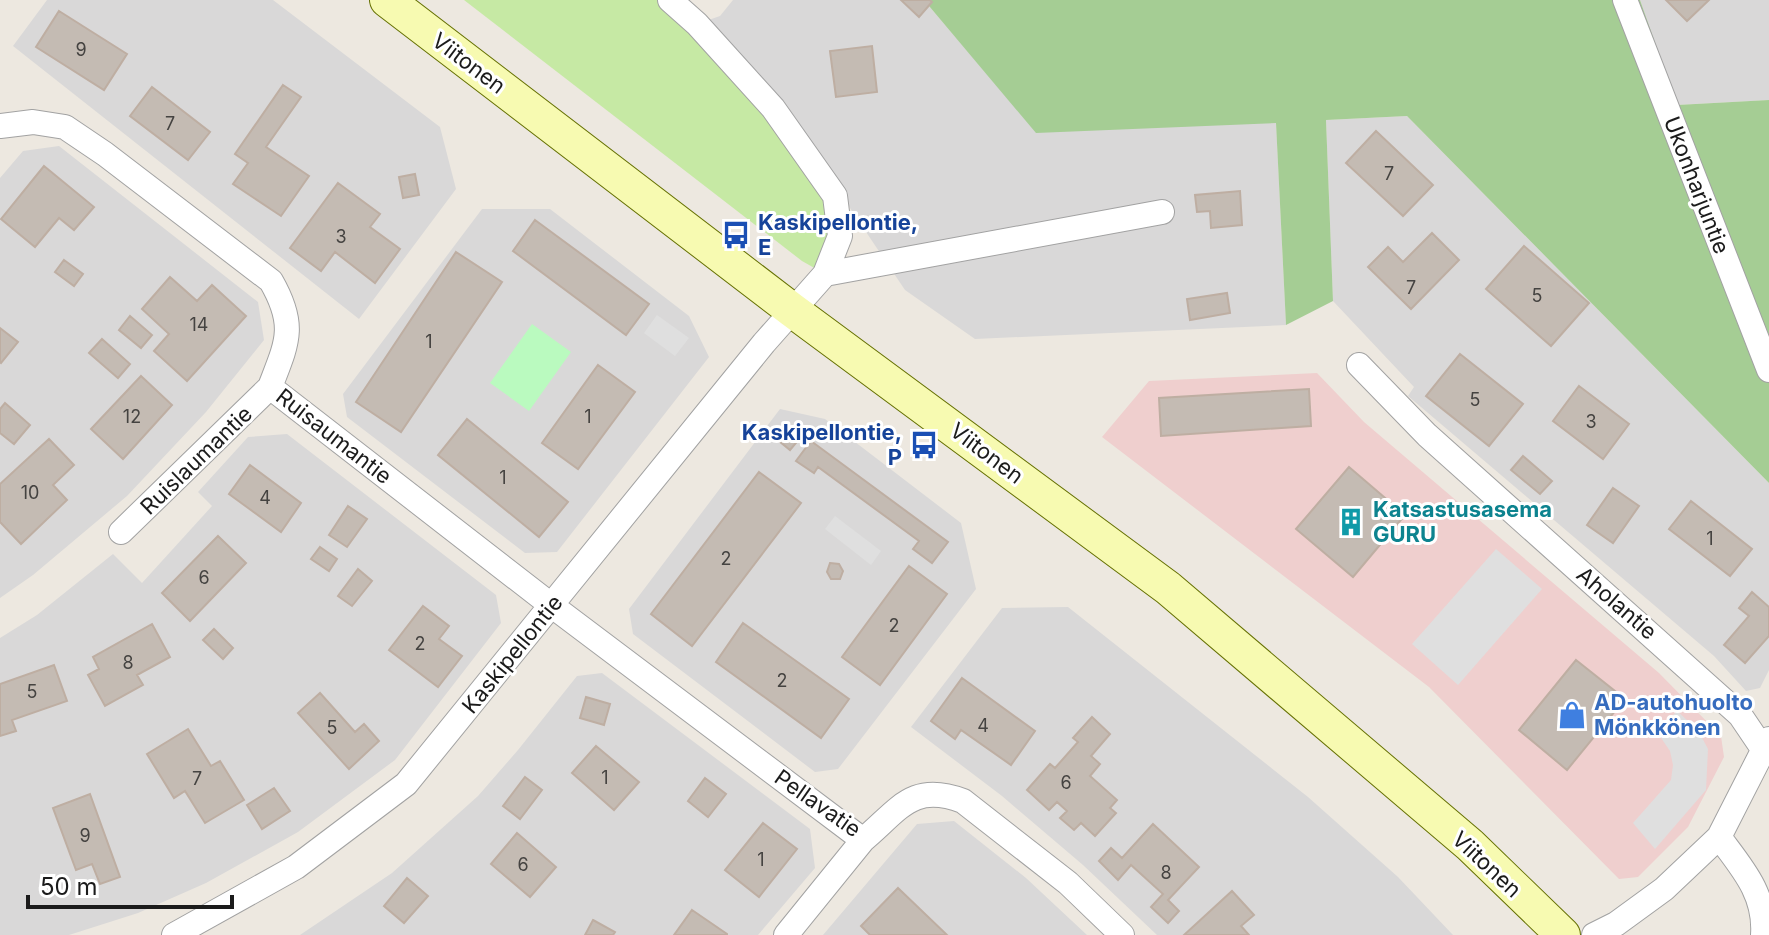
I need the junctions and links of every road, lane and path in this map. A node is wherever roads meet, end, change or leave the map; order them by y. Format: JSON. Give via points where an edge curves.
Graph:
{"nodes":[{"id":1,"x":387,"y":0,"type":"edge"},
{"id":2,"x":670,"y":0,"type":"edge"},
{"id":3,"x":1625,"y":0,"type":"edge"},
{"id":4,"x":0,"y":126,"type":"edge"},
{"id":5,"x":1162,"y":212,"type":"dead end"},
{"id":6,"x":825,"y":274,"type":"junction"},
{"id":7,"x":792,"y":310,"type":"junction"},
{"id":8,"x":1359,"y":365,"type":"dead end"},
{"id":9,"x":1769,"y":370,"type":"edge"},
{"id":10,"x":270,"y":387,"type":"junction"},
{"id":11,"x":121,"y":532,"type":"dead end"},
{"id":12,"x":551,"y":605,"type":"junction"},
{"id":13,"x":1766,"y":744,"type":"edge"},
{"id":14,"x":1719,"y":837,"type":"junction"},
{"id":15,"x":863,"y":840,"type":"junction"},
{"id":16,"x":174,"y":935,"type":"edge"},
{"id":17,"x":786,"y":935,"type":"edge"},
{"id":18,"x":1122,"y":935,"type":"edge"},
{"id":19,"x":1563,"y":935,"type":"edge"},
{"id":20,"x":1594,"y":935,"type":"edge"},
{"id":21,"x":1763,"y":935,"type":"edge"}],
"edges":[{"from":1,"to":7,"type":"main road","name":"Viitonen"},
{"from":2,"to":6,"type":"street","via":[[773,108],[835,196],[840,236]]},
{"from":3,"to":9,"type":"street","name":"Ukonharjuntie"},
{"from":4,"to":10,"type":"street","name":"Ruisaumantie","via":[[33,122],[65,127],[271,281],[284,303],[287,343]]},
{"from":5,"to":6,"type":"street"},
{"from":6,"to":7,"type":"street","name":"Kaskipellontie"},
{"from":7,"to":12,"type":"street","name":"Kaskipellontie"},
{"from":7,"to":19,"type":"main road","name":"Viitonen","via":[[1168,588],[1470,845]]},
{"from":8,"to":13,"type":"street","name":"Aholantie","via":[[1427,435]]},
{"from":10,"to":11,"type":"street","name":"Ruislaumantie"},
{"from":10,"to":12,"type":"street","name":"Ruisaumantie"},
{"from":12,"to":15,"type":"street","name":"Pellavatie"},
{"from":12,"to":16,"type":"street","name":"Kaskipellontie","via":[[406,784],[296,867]]},
{"from":13,"to":14,"type":"street"},
{"from":14,"to":20,"type":"street","via":[[1664,889]]},
{"from":14,"to":21,"type":"street","via":[[1756,887]]},
{"from":15,"to":17,"type":"street"},
{"from":15,"to":18,"type":"street","name":"Pellavatie","via":[[916,796],[933,793],[963,801],[1068,883]]}]}
